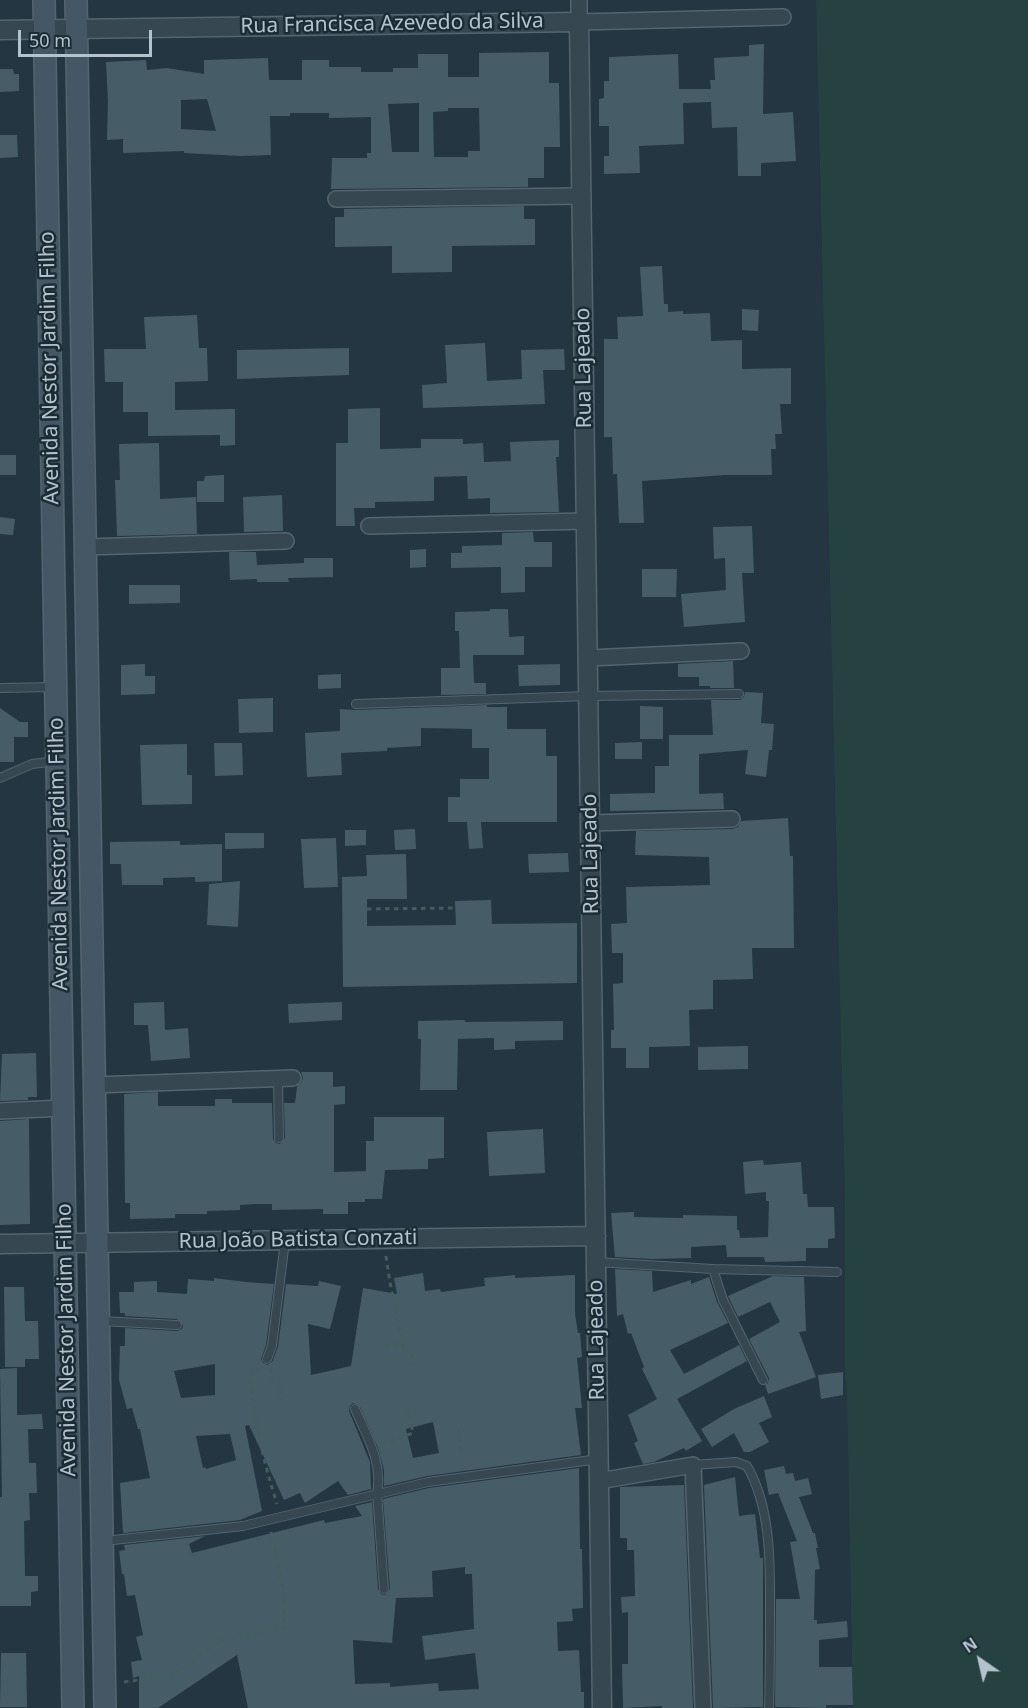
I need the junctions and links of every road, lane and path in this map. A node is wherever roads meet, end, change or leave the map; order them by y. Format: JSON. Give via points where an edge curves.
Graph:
{"nodes":[{"id":1,"x":44,"y":0,"type":"edge"},
{"id":2,"x":76,"y":0,"type":"edge"},
{"id":3,"x":579,"y":0,"type":"edge"},
{"id":4,"x":783,"y":17,"type":"dead end"},
{"id":5,"x":579,"y":22,"type":"junction"},
{"id":6,"x":45,"y":29,"type":"junction"},
{"id":7,"x":77,"y":29,"type":"junction"},
{"id":8,"x":0,"y":30,"type":"edge"},
{"id":9,"x":581,"y":196,"type":"junction"},
{"id":10,"x":336,"y":199,"type":"dead end"},
{"id":11,"x":84,"y":472,"type":"junction"},
{"id":12,"x":52,"y":473,"type":"junction"},
{"id":13,"x":586,"y":521,"type":"junction"},
{"id":14,"x":369,"y":526,"type":"dead end"},
{"id":15,"x":286,"y":542,"type":"dead end"},
{"id":16,"x":86,"y":547,"type":"junction"},
{"id":17,"x":87,"y":643,"type":"junction"},
{"id":18,"x":55,"y":644,"type":"junction"},
{"id":19,"x":741,"y":651,"type":"dead end"},
{"id":20,"x":588,"y":658,"type":"junction"},
{"id":21,"x":56,"y":687,"type":"junction"},
{"id":22,"x":0,"y":688,"type":"edge"},
{"id":23,"x":739,"y":694,"type":"dead end"},
{"id":24,"x":588,"y":696,"type":"junction"},
{"id":25,"x":356,"y":704,"type":"dead end"},
{"id":26,"x":57,"y":761,"type":"junction"},
{"id":27,"x":0,"y":778,"type":"edge"},
{"id":28,"x":732,"y":819,"type":"dead end"},
{"id":29,"x":590,"y":823,"type":"junction"},
{"id":30,"x":455,"y":908,"type":"dead end"},
{"id":31,"x":367,"y":909,"type":"dead end"},
{"id":32,"x":93,"y":981,"type":"junction"},
{"id":33,"x":61,"y":983,"type":"junction"},
{"id":34,"x":285,"y":1078,"type":"joint"},
{"id":35,"x":94,"y":1085,"type":"junction"},
{"id":36,"x":63,"y":1108,"type":"junction"},
{"id":37,"x":0,"y":1110,"type":"edge"},
{"id":38,"x":279,"y":1138,"type":"dead end"},
{"id":39,"x":596,"y":1236,"type":"junction"},
{"id":40,"x":384,"y":1239,"type":"junction"},
{"id":41,"x":285,"y":1241,"type":"junction"},
{"id":42,"x":97,"y":1243,"type":"junction"},
{"id":43,"x":65,"y":1244,"type":"junction"},
{"id":44,"x":0,"y":1245,"type":"edge"},
{"id":45,"x":596,"y":1262,"type":"junction"},
{"id":46,"x":713,"y":1269,"type":"junction"},
{"id":47,"x":837,"y":1272,"type":"dead end"},
{"id":48,"x":98,"y":1321,"type":"junction"},
{"id":49,"x":177,"y":1325,"type":"dead end"},
{"id":50,"x":402,"y":1343,"type":"junction"},
{"id":51,"x":385,"y":1346,"type":"dead end"},
{"id":52,"x":267,"y":1359,"type":"junction"},
{"id":53,"x":414,"y":1367,"type":"dead end"},
{"id":54,"x":763,"y":1380,"type":"dead end"},
{"id":55,"x":282,"y":1407,"type":"dead end"},
{"id":56,"x":407,"y":1408,"type":"dead end"},
{"id":57,"x":355,"y":1409,"type":"dead end"},
{"id":58,"x":457,"y":1420,"type":"dead end"},
{"id":59,"x":372,"y":1448,"type":"junction"},
{"id":60,"x":599,"y":1459,"type":"junction"},
{"id":61,"x":693,"y":1465,"type":"junction"},
{"id":62,"x":463,"y":1477,"type":"junction"},
{"id":63,"x":599,"y":1481,"type":"junction"},
{"id":64,"x":377,"y":1493,"type":"junction"},
{"id":65,"x":281,"y":1516,"type":"junction"},
{"id":66,"x":268,"y":1520,"type":"junction"},
{"id":67,"x":102,"y":1541,"type":"junction"},
{"id":68,"x":384,"y":1589,"type":"dead end"},
{"id":69,"x":105,"y":1682,"type":"junction"},
{"id":70,"x":73,"y":1708,"type":"edge"},
{"id":71,"x":105,"y":1708,"type":"edge"},
{"id":72,"x":602,"y":1708,"type":"edge"},
{"id":73,"x":703,"y":1708,"type":"edge"},
{"id":74,"x":769,"y":1708,"type":"edge"}],
"edges":[{"from":1,"to":6,"type":"main road","name":"Avenida Nestor Jardim Filho"},
{"from":2,"to":7,"type":"main road","name":"Avenida Nestor Jardim Filho"},
{"from":3,"to":5,"type":"street","name":"Rua Lajeado"},
{"from":4,"to":5,"type":"street","name":"Rua Francisca Azevedo da Silva"},
{"from":5,"to":7,"type":"street","name":"Rua Francisca Azevedo da Silva"},
{"from":5,"to":9,"type":"street","name":"Rua Lajeado"},
{"from":6,"to":7,"type":"street","name":"Rua Francisca Azevedo da Silva"},
{"from":6,"to":8,"type":"street","name":"Rua Francisca Azevedo da Silva"},
{"from":6,"to":12,"type":"main road","name":"Avenida Nestor Jardim Filho"},
{"from":7,"to":11,"type":"main road","name":"Avenida Nestor Jardim Filho"},
{"from":9,"to":10,"type":"street"},
{"from":9,"to":13,"type":"street","name":"Rua Lajeado"},
{"from":11,"to":12,"type":"main road"},
{"from":11,"to":16,"type":"main road","name":"Avenida Nestor Jardim Filho"},
{"from":12,"to":18,"type":"main road","name":"Avenida Nestor Jardim Filho"},
{"from":13,"to":14,"type":"street"},
{"from":13,"to":20,"type":"street","name":"Rua Lajeado"},
{"from":15,"to":16,"type":"street"},
{"from":16,"to":17,"type":"main road","name":"Avenida Nestor Jardim Filho"},
{"from":17,"to":18,"type":"main road"},
{"from":17,"to":32,"type":"main road","name":"Avenida Nestor Jardim Filho"},
{"from":18,"to":21,"type":"main road","name":"Avenida Nestor Jardim Filho"},
{"from":19,"to":20,"type":"street"},
{"from":20,"to":24,"type":"street","name":"Rua Lajeado"},
{"from":21,"to":22,"type":"lane"},
{"from":21,"to":26,"type":"main road","name":"Avenida Nestor Jardim Filho"},
{"from":23,"to":24,"type":"lane"},
{"from":24,"to":25,"type":"lane"},
{"from":24,"to":29,"type":"street","name":"Rua Lajeado"},
{"from":26,"to":27,"type":"lane","via":[[32,764]]},
{"from":26,"to":33,"type":"main road","name":"Avenida Nestor Jardim Filho"},
{"from":28,"to":29,"type":"street"},
{"from":29,"to":39,"type":"street","name":"Rua Lajeado"},
{"from":30,"to":31,"type":"path"},
{"from":32,"to":33,"type":"main road"},
{"from":32,"to":35,"type":"main road","name":"Avenida Nestor Jardim Filho"},
{"from":33,"to":36,"type":"main road","name":"Avenida Nestor Jardim Filho"},
{"from":34,"to":35,"type":"street"},
{"from":34,"to":38,"type":"lane"},
{"from":35,"to":42,"type":"main road","name":"Avenida Nestor Jardim Filho"},
{"from":36,"to":37,"type":"street"},
{"from":36,"to":43,"type":"main road","name":"Avenida Nestor Jardim Filho"},
{"from":39,"to":40,"type":"street","name":"Rua João Batista Conzati"},
{"from":39,"to":45,"type":"street","name":"Rua Lajeado"},
{"from":40,"to":41,"type":"street","name":"Rua João Batista Conzati"},
{"from":40,"to":50,"type":"path"},
{"from":41,"to":42,"type":"street","name":"Rua João Batista Conzati"},
{"from":41,"to":52,"type":"lane"},
{"from":42,"to":43,"type":"street","name":"Rua João Batista Conzati"},
{"from":42,"to":48,"type":"main road","name":"Avenida Nestor Jardim Filho"},
{"from":43,"to":44,"type":"street","name":"Rua João Batista Conzati"},
{"from":43,"to":70,"type":"main road","name":"Avenida Nestor Jardim Filho"},
{"from":45,"to":46,"type":"lane"},
{"from":45,"to":60,"type":"street","name":"Rua Lajeado"},
{"from":46,"to":47,"type":"lane"},
{"from":46,"to":54,"type":"lane","via":[[723,1300]]},
{"from":48,"to":49,"type":"lane"},
{"from":48,"to":67,"type":"main road","name":"Avenida Nestor Jardim Filho"},
{"from":50,"to":51,"type":"path"},
{"from":50,"to":53,"type":"path","via":[[404,1350],[412,1349]]},
{"from":52,"to":55,"type":"path","via":[[273,1382],[280,1384]]},
{"from":52,"to":65,"type":"path","via":[[250,1375],[262,1459]]},
{"from":56,"to":59,"type":"path","via":[[413,1433]]},
{"from":57,"to":59,"type":"lane"},
{"from":58,"to":62,"type":"path"},
{"from":59,"to":64,"type":"lane","via":[[380,1479]]},
{"from":60,"to":62,"type":"lane"},
{"from":60,"to":63,"type":"street","name":"Rua Lajeado"},
{"from":61,"to":63,"type":"street"},
{"from":61,"to":73,"type":"street"},
{"from":61,"to":74,"type":"lane","via":[[736,1462],[747,1466],[757,1486],[770,1550]]},
{"from":62,"to":64,"type":"lane"},
{"from":63,"to":72,"type":"street","name":"Rua Lajeado"},
{"from":64,"to":65,"type":"lane"},
{"from":64,"to":68,"type":"lane"},
{"from":65,"to":66,"type":"lane"},
{"from":66,"to":67,"type":"lane"},
{"from":66,"to":69,"type":"path","via":[[283,1588],[285,1628],[225,1637],[174,1675]]},
{"from":67,"to":69,"type":"main road","name":"Avenida Nestor Jardim Filho"},
{"from":69,"to":71,"type":"main road","name":"Avenida Nestor Jardim Filho"}]}
